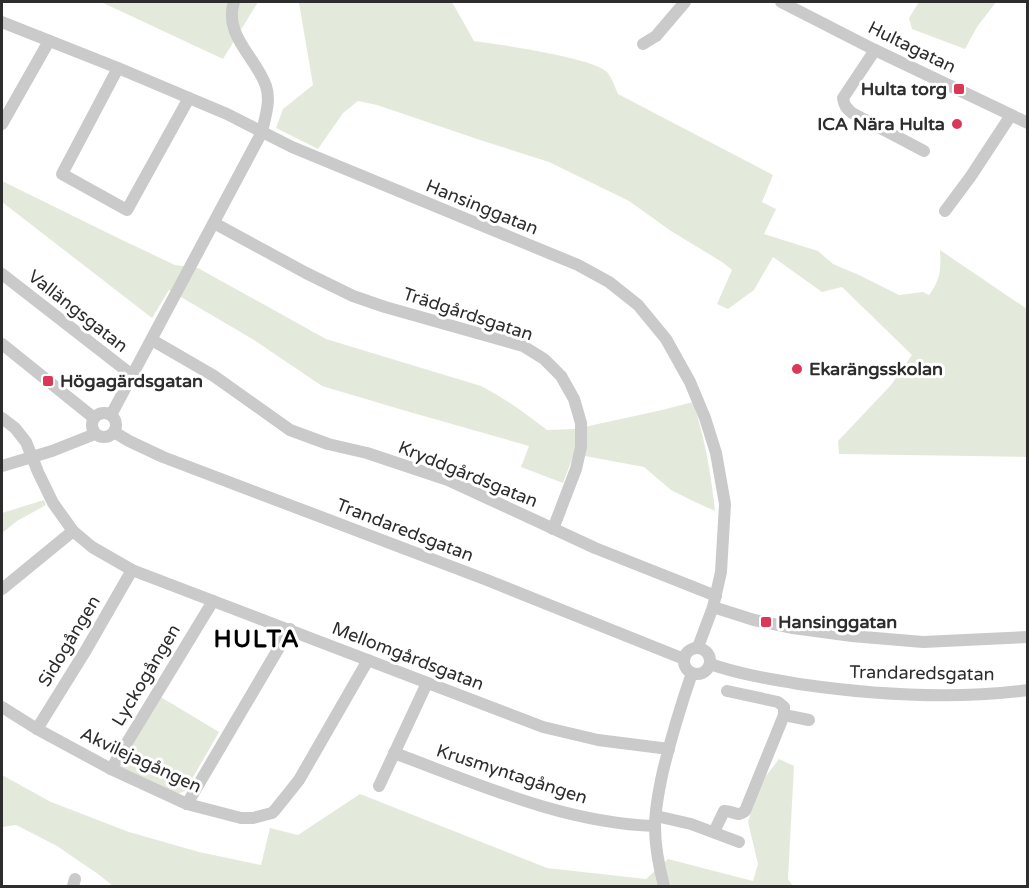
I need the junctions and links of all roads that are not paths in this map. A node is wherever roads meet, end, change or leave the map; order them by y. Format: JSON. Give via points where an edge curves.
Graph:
{"nodes":[{"id":1,"x":234,"y":2,"type":"edge"},
{"id":2,"x":685,"y":2,"type":"edge"},
{"id":3,"x":781,"y":2,"type":"edge"},
{"id":4,"x":2,"y":22,"type":"edge"},
{"id":5,"x":49,"y":41,"type":"junction"},
{"id":6,"x":643,"y":44,"type":"dead end"},
{"id":7,"x":875,"y":50,"type":"junction"},
{"id":8,"x":118,"y":68,"type":"junction"},
{"id":9,"x":189,"y":98,"type":"junction"},
{"id":10,"x":1011,"y":116,"type":"junction"},
{"id":11,"x":1028,"y":123,"type":"edge"},
{"id":12,"x":2,"y":124,"type":"edge"},
{"id":13,"x":262,"y":132,"type":"junction"},
{"id":14,"x":924,"y":151,"type":"dead end"},
{"id":15,"x":945,"y":211,"type":"dead end"},
{"id":16,"x":214,"y":223,"type":"junction"},
{"id":17,"x":2,"y":274,"type":"edge"},
{"id":18,"x":152,"y":340,"type":"junction"},
{"id":19,"x":2,"y":344,"type":"edge"},
{"id":20,"x":132,"y":375,"type":"junction"},
{"id":21,"x":111,"y":415,"type":"junction"},
{"id":22,"x":2,"y":418,"type":"edge"},
{"id":23,"x":94,"y":418,"type":"junction"},
{"id":24,"x":114,"y":432,"type":"junction"},
{"id":25,"x":95,"y":434,"type":"junction"},
{"id":26,"x":33,"y":457,"type":"junction"},
{"id":27,"x":2,"y":466,"type":"edge"},
{"id":28,"x":554,"y":528,"type":"junction"},
{"id":29,"x":73,"y":531,"type":"junction"},
{"id":30,"x":132,"y":570,"type":"junction"},
{"id":31,"x":2,"y":589,"type":"edge"},
{"id":32,"x":213,"y":601,"type":"junction"},
{"id":33,"x":714,"y":602,"type":"junction"},
{"id":34,"x":290,"y":629,"type":"junction"},
{"id":35,"x":1028,"y":636,"type":"edge"},
{"id":36,"x":698,"y":647,"type":"junction"},
{"id":37,"x":684,"y":659,"type":"junction"},
{"id":38,"x":368,"y":660,"type":"junction"},
{"id":39,"x":710,"y":664,"type":"junction"},
{"id":40,"x":692,"y":673,"type":"junction"},
{"id":41,"x":427,"y":683,"type":"junction"},
{"id":42,"x":1028,"y":690,"type":"edge"},
{"id":43,"x":727,"y":691,"type":"dead end"},
{"id":44,"x":2,"y":707,"type":"edge"},
{"id":45,"x":784,"y":715,"type":"junction"},
{"id":46,"x":809,"y":720,"type":"dead end"},
{"id":47,"x":37,"y":729,"type":"junction"},
{"id":48,"x":669,"y":749,"type":"junction"},
{"id":49,"x":394,"y":753,"type":"junction"},
{"id":50,"x":111,"y":769,"type":"junction"},
{"id":51,"x":379,"y":786,"type":"dead end"},
{"id":52,"x":187,"y":804,"type":"junction"},
{"id":53,"x":655,"y":821,"type":"junction"},
{"id":54,"x":714,"y":832,"type":"junction"},
{"id":55,"x":739,"y":842,"type":"dead end"},
{"id":56,"x":664,"y":886,"type":"edge"}],
"edges":[{"from":1,"to":13,"type":"street","via":[[233,26],[267,87]]},
{"from":2,"to":6,"type":"street","via":[[656,36]]},
{"from":3,"to":7,"type":"street","name":"Hultagatan"},
{"from":4,"to":5,"type":"street","name":"Hansinggatan"},
{"from":5,"to":8,"type":"street","name":"Hansinggatan"},
{"from":5,"to":12,"type":"street"},
{"from":7,"to":10,"type":"street","name":"Hultagatan"},
{"from":7,"to":14,"type":"street","via":[[843,98],[844,104],[852,113]]},
{"from":8,"to":9,"type":"street","name":"Hansinggatan"},
{"from":8,"to":9,"type":"street","via":[[62,174],[127,210]]},
{"from":9,"to":13,"type":"street","name":"Hansinggatan"},
{"from":10,"to":11,"type":"street","name":"Hultagatan"},
{"from":10,"to":15,"type":"street"},
{"from":13,"to":16,"type":"street"},
{"from":13,"to":33,"type":"street","name":"Hansinggatan","via":[[578,265],[609,282],[638,305],[666,339],[690,382],[716,453],[725,504],[721,572]]},
{"from":16,"to":18,"type":"street"},
{"from":16,"to":28,"type":"street","name":"Trädgårdsgatan","via":[[353,296],[523,346],[544,359],[561,376],[581,423],[576,469]]},
{"from":17,"to":20,"type":"street","name":"Vallängsgatan"},
{"from":18,"to":20,"type":"street"},
{"from":18,"to":28,"type":"street","name":"Kryddgårdsgatan","via":[[214,376],[290,430],[448,480]]},
{"from":19,"to":23,"type":"street"},
{"from":20,"to":21,"type":"street"},
{"from":21,"to":23,"type":"street","via":[[102,413]]},
{"from":21,"to":24,"type":"street","via":[[116,423]]},
{"from":22,"to":26,"type":"street","name":"Mellomgårdsgatan","via":[[15,428]]},
{"from":23,"to":25,"type":"street","via":[[91,426]]},
{"from":24,"to":25,"type":"street","via":[[105,438]]},
{"from":24,"to":37,"type":"street","name":"Trandaredsgatan","via":[[163,457]]},
{"from":25,"to":26,"type":"street"},
{"from":26,"to":27,"type":"street"},
{"from":26,"to":29,"type":"street","name":"Mellomgårdsgatan","via":[[53,503]]},
{"from":28,"to":33,"type":"street","name":"Kryddgårdsgatan"},
{"from":29,"to":30,"type":"street","name":"Mellomgårdsgatan"},
{"from":29,"to":31,"type":"street"},
{"from":30,"to":32,"type":"street","name":"Mellomgårdsgatan"},
{"from":30,"to":47,"type":"street","name":"Sidogången"},
{"from":32,"to":34,"type":"street","name":"Mellomgårdsgatan"},
{"from":32,"to":50,"type":"street","name":"Lyckogången"},
{"from":33,"to":35,"type":"street","name":"Kryddgårdsgatan","via":[[754,620],[852,636],[923,642]]},
{"from":33,"to":36,"type":"street","name":"Hansinggatan"},
{"from":34,"to":38,"type":"street","name":"Mellomgårdsgatan"},
{"from":34,"to":52,"type":"street"},
{"from":36,"to":37,"type":"street","via":[[689,650]]},
{"from":36,"to":39,"type":"street","via":[[708,653]]},
{"from":37,"to":40,"type":"street"},
{"from":38,"to":41,"type":"street","name":"Mellomgårdsgatan"},
{"from":38,"to":52,"type":"street","name":"Akvilejagången","via":[[298,780],[272,813],[242,818]]},
{"from":39,"to":40,"type":"street","via":[[703,672]]},
{"from":39,"to":42,"type":"street","name":"Trandaredsgatan","via":[[846,691],[952,695]]},
{"from":40,"to":48,"type":"street"},
{"from":41,"to":48,"type":"street","name":"Mellomgårdsgatan","via":[[543,727],[598,740]]},
{"from":41,"to":49,"type":"street"},
{"from":43,"to":45,"type":"street","via":[[778,702],[784,707]]},
{"from":44,"to":47,"type":"street","name":"Akvilejagången"},
{"from":45,"to":46,"type":"street"},
{"from":45,"to":54,"type":"street","via":[[745,811],[738,815],[724,811]]},
{"from":47,"to":50,"type":"street","name":"Akvilejagången"},
{"from":48,"to":53,"type":"street"},
{"from":49,"to":51,"type":"street"},
{"from":49,"to":53,"type":"street","name":"Krusmyntagången","via":[[569,814]]},
{"from":50,"to":52,"type":"street","name":"Akvilejagången"},
{"from":53,"to":54,"type":"street","name":"Krusmyntagången","via":[[691,824]]},
{"from":53,"to":56,"type":"street","via":[[657,859]]},
{"from":54,"to":55,"type":"street","name":"Krusmyntagången"}]}
